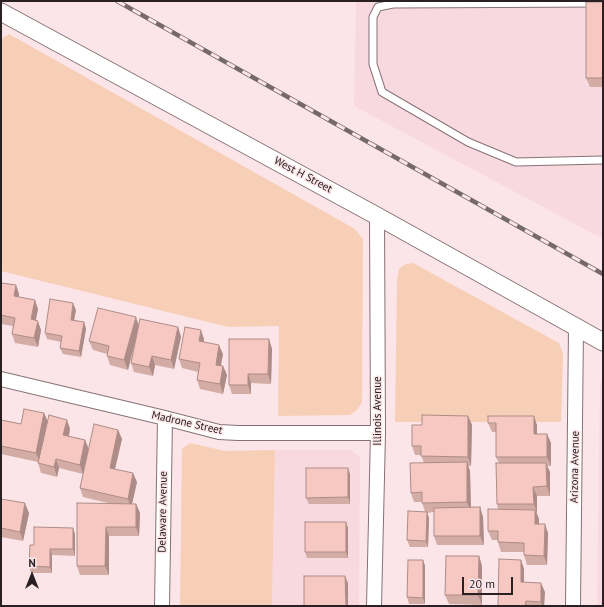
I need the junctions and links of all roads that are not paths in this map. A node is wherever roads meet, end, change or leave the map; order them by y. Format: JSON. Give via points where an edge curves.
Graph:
{"nodes":[{"id":1,"x":603,"y":3,"type":"edge"},
{"id":2,"x":1,"y":12,"type":"edge"},
{"id":3,"x":603,"y":160,"type":"edge"},
{"id":4,"x":377,"y":216,"type":"junction"},
{"id":5,"x":576,"y":328,"type":"junction"},
{"id":6,"x":603,"y":342,"type":"edge"},
{"id":7,"x":1,"y":379,"type":"edge"},
{"id":8,"x":165,"y":418,"type":"junction"},
{"id":9,"x":378,"y":433,"type":"junction"},
{"id":10,"x":162,"y":606,"type":"edge"},
{"id":11,"x":374,"y":606,"type":"edge"},
{"id":12,"x":573,"y":606,"type":"edge"}],
"edges":[{"from":1,"to":3,"type":"lane","via":[[393,4],[378,7],[373,17],[373,64],[382,92],[468,142],[516,162]]},
{"from":2,"to":4,"type":"street","name":"West H Street"},
{"from":4,"to":5,"type":"street","name":"West H Street"},
{"from":4,"to":9,"type":"street","name":"Illinois Avenue"},
{"from":5,"to":6,"type":"street","name":"West H Street"},
{"from":5,"to":12,"type":"street","name":"Arizona Avenue"},
{"from":7,"to":8,"type":"street","name":"Madrone Street"},
{"from":8,"to":9,"type":"street","name":"Madrone Street","via":[[219,432]]},
{"from":8,"to":10,"type":"street","name":"Delaware Avenue"},
{"from":9,"to":11,"type":"street","name":"Illinois Avenue"}]}
